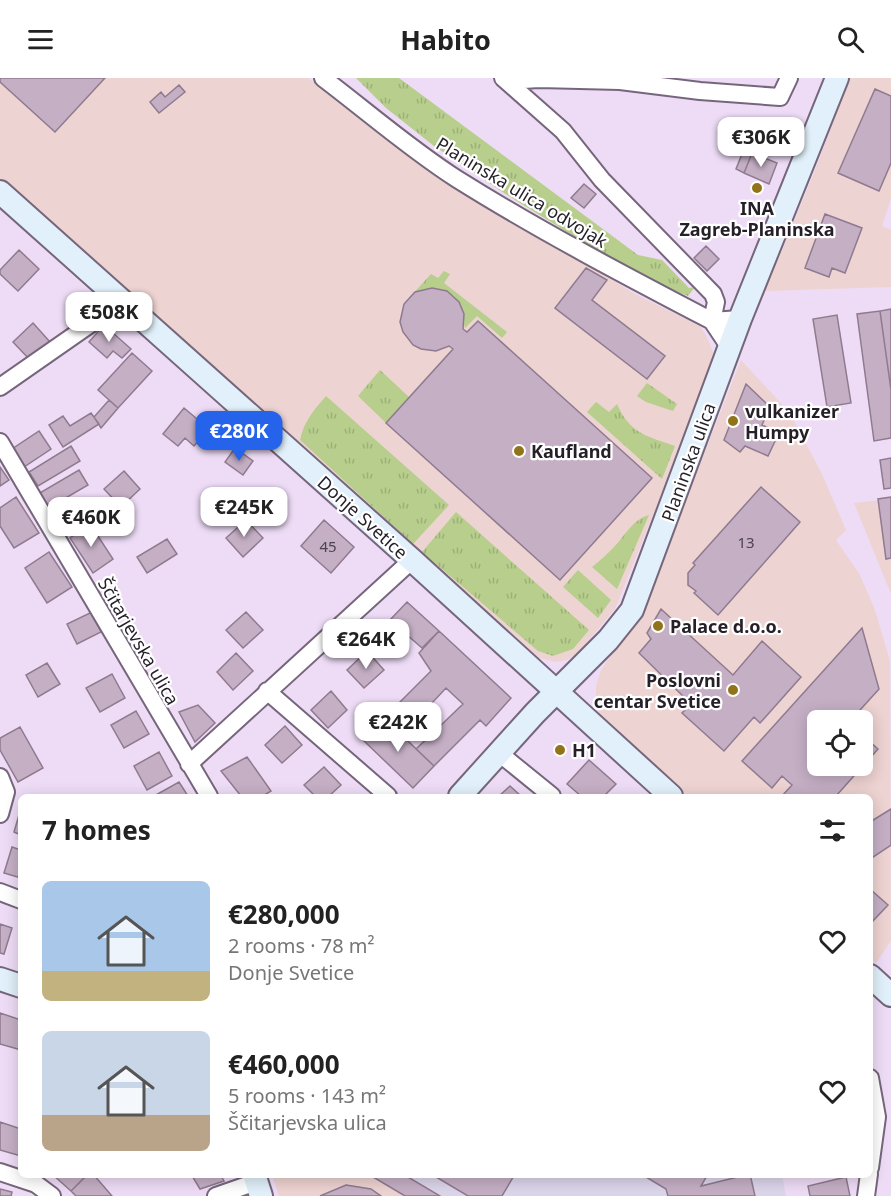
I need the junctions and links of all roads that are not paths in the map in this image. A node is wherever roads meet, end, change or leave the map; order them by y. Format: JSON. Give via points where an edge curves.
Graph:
{"nodes":[{"id":1,"x":323,"y":78,"type":"edge"},
{"id":2,"x":789,"y":78,"type":"edge"},
{"id":3,"x":837,"y":78,"type":"edge"},
{"id":4,"x":505,"y":80,"type":"edge"},
{"id":5,"x":0,"y":192,"type":"edge"},
{"id":6,"x":122,"y":302,"type":"junction"},
{"id":7,"x":740,"y":319,"type":"junction"},
{"id":8,"x":712,"y":321,"type":"junction"},
{"id":9,"x":730,"y":348,"type":"junction"},
{"id":10,"x":0,"y":387,"type":"edge"},
{"id":11,"x":0,"y":442,"type":"edge"},
{"id":12,"x":412,"y":560,"type":"junction"},
{"id":13,"x":267,"y":691,"type":"junction"},
{"id":14,"x":556,"y":693,"type":"junction"},
{"id":15,"x":499,"y":753,"type":"junction"},
{"id":16,"x":189,"y":764,"type":"junction"},
{"id":17,"x":0,"y":777,"type":"edge"},
{"id":18,"x":208,"y":794,"type":"edge"},
{"id":19,"x":386,"y":794,"type":"edge"},
{"id":20,"x":462,"y":794,"type":"edge"},
{"id":21,"x":550,"y":794,"type":"edge"},
{"id":22,"x":669,"y":794,"type":"edge"},
{"id":23,"x":0,"y":814,"type":"edge"},
{"id":24,"x":0,"y":892,"type":"edge"},
{"id":25,"x":18,"y":899,"type":"edge"},
{"id":26,"x":0,"y":979,"type":"edge"},
{"id":27,"x":873,"y":979,"type":"edge"},
{"id":28,"x":18,"y":985,"type":"edge"},
{"id":29,"x":891,"y":995,"type":"edge"},
{"id":30,"x":0,"y":1172,"type":"edge"},
{"id":31,"x":868,"y":1178,"type":"edge"},
{"id":32,"x":257,"y":1184,"type":"edge"},
{"id":33,"x":52,"y":1196,"type":"edge"},
{"id":34,"x":216,"y":1196,"type":"edge"},
{"id":35,"x":866,"y":1196,"type":"edge"}],
"edges":[{"from":1,"to":8,"type":"street","name":"Planinska ulica odvojak","via":[[394,136],[457,179]]},
{"from":2,"to":4,"type":"street","via":[[780,97],[620,81]]},
{"from":3,"to":7,"type":"street","name":"Planinska ulica"},
{"from":4,"to":8,"type":"street","via":[[563,131],[602,180],[713,294],[716,302]]},
{"from":5,"to":6,"type":"street","name":"Donje Svetice"},
{"from":6,"to":10,"type":"street"},
{"from":6,"to":12,"type":"street","name":"Donje Svetice"},
{"from":7,"to":8,"type":"street"},
{"from":7,"to":9,"type":"street","name":"Planinska ulica"},
{"from":8,"to":9,"type":"street","name":"Planinska ulica odvojak"},
{"from":9,"to":14,"type":"street","name":"Planinska ulica","via":[[632,609],[608,640]]},
{"from":11,"to":16,"type":"street","name":"Ščitarjevska ulica"},
{"from":12,"to":13,"type":"street"},
{"from":12,"to":14,"type":"street","name":"Donje Svetice"},
{"from":13,"to":16,"type":"street"},
{"from":13,"to":19,"type":"street"},
{"from":14,"to":15,"type":"street","name":"Planinska ulica"},
{"from":14,"to":22,"type":"street","name":"Donje Svetice"},
{"from":15,"to":20,"type":"street","name":"Planinska ulica"},
{"from":15,"to":21,"type":"street"},
{"from":16,"to":18,"type":"street","name":"Ščitarjevska ulica"},
{"from":17,"to":23,"type":"street","via":[[6,792]]},
{"from":24,"to":25,"type":"street"},
{"from":26,"to":28,"type":"street"},
{"from":27,"to":29,"type":"street"},
{"from":30,"to":33,"type":"street","via":[[36,1184]]},
{"from":31,"to":35,"type":"street"},
{"from":32,"to":34,"type":"street"}]}
